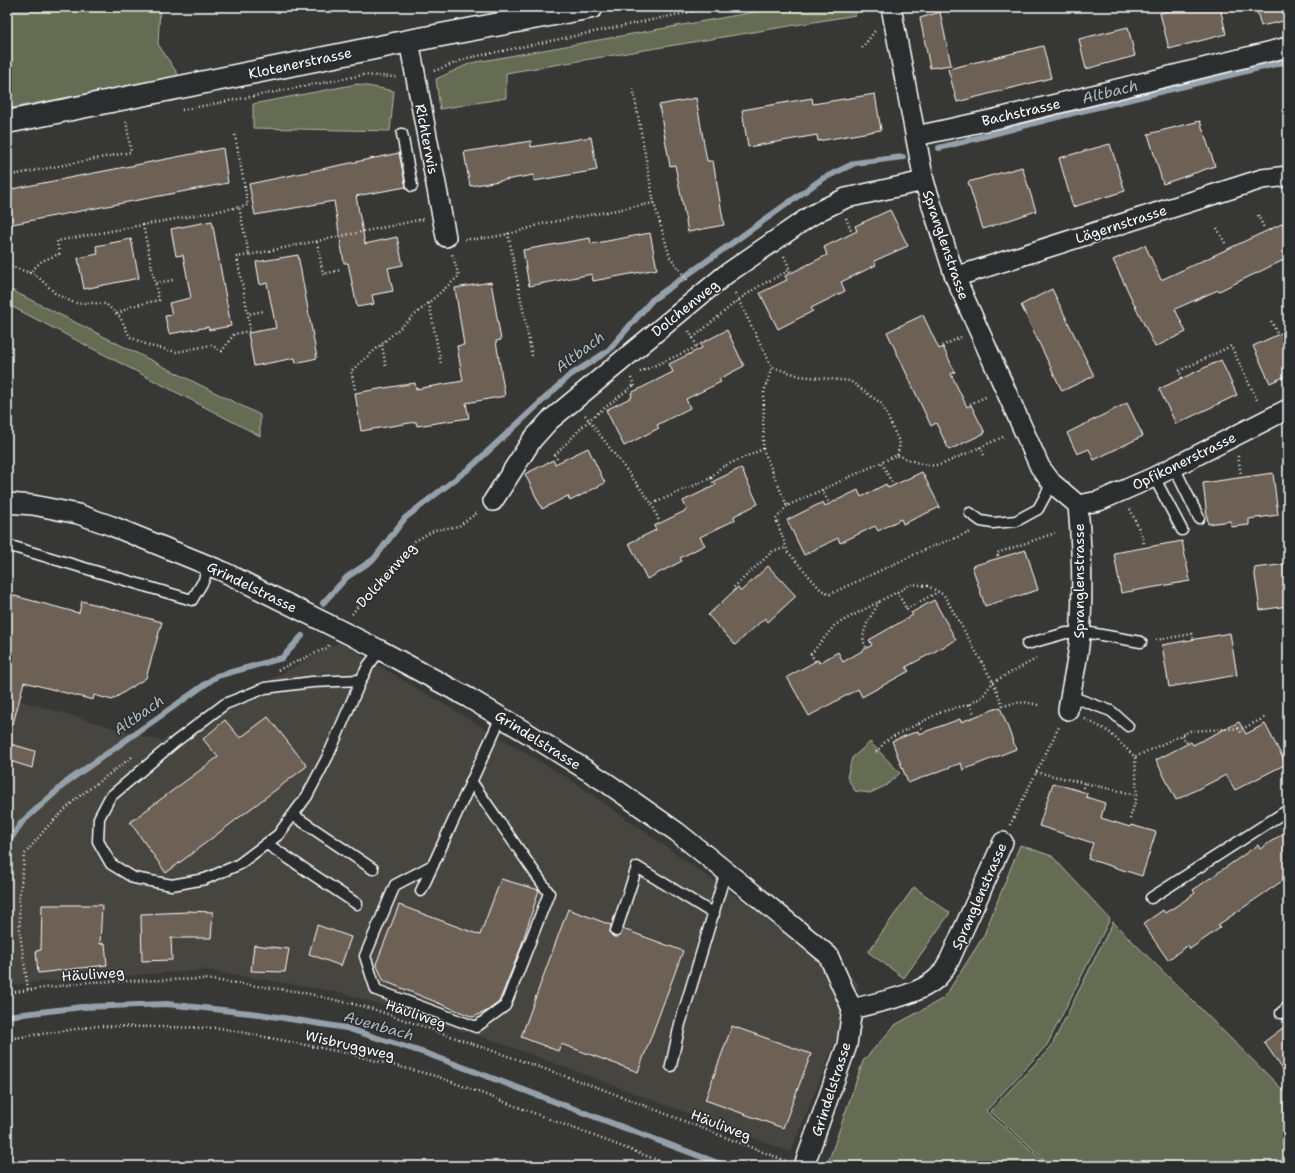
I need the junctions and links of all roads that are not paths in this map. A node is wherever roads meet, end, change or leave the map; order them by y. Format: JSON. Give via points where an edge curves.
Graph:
{"nodes":[{"id":1,"x":592,"y":7,"type":"edge"},
{"id":2,"x":891,"y":7,"type":"edge"},
{"id":3,"x":409,"y":41,"type":"junction"},
{"id":4,"x":1288,"y":46,"type":"edge"},
{"id":5,"x":7,"y":122,"type":"edge"},
{"id":6,"x":402,"y":134,"type":"dead end"},
{"id":7,"x":916,"y":136,"type":"junction"},
{"id":8,"x":1288,"y":176,"type":"edge"},
{"id":9,"x":924,"y":181,"type":"junction"},
{"id":10,"x":412,"y":186,"type":"dead end"},
{"id":11,"x":446,"y":237,"type":"road end"},
{"id":12,"x":955,"y":277,"type":"junction"},
{"id":13,"x":1288,"y":410,"type":"edge"},
{"id":14,"x":1174,"y":467,"type":"junction"},
{"id":15,"x":1154,"y":476,"type":"junction"},
{"id":16,"x":1052,"y":483,"type":"junction"},
{"id":17,"x":7,"y":503,"type":"edge"},
{"id":18,"x":487,"y":505,"type":"road end"},
{"id":19,"x":1078,"y":505,"type":"junction"},
{"id":20,"x":970,"y":513,"type":"dead end"},
{"id":21,"x":1199,"y":518,"type":"dead end"},
{"id":22,"x":1182,"y":530,"type":"dead end"},
{"id":23,"x":7,"y":545,"type":"edge"},
{"id":24,"x":208,"y":565,"type":"junction"},
{"id":25,"x":1080,"y":632,"type":"junction"},
{"id":26,"x":1141,"y":642,"type":"road end"},
{"id":27,"x":1027,"y":644,"type":"dead end"},
{"id":28,"x":380,"y":650,"type":"junction"},
{"id":29,"x":360,"y":680,"type":"junction"},
{"id":30,"x":1069,"y":703,"type":"joint"},
{"id":31,"x":501,"y":717,"type":"junction"},
{"id":32,"x":1128,"y":726,"type":"dead end"},
{"id":33,"x":471,"y":781,"type":"junction"},
{"id":34,"x":1288,"y":810,"type":"edge"},
{"id":35,"x":293,"y":815,"type":"junction"},
{"id":36,"x":1003,"y":842,"type":"road end"},
{"id":37,"x":267,"y":844,"type":"junction"},
{"id":38,"x":433,"y":866,"type":"junction"},
{"id":39,"x":373,"y":868,"type":"dead end"},
{"id":40,"x":726,"y":871,"type":"junction"},
{"id":41,"x":421,"y":891,"type":"dead end"},
{"id":42,"x":1151,"y":898,"type":"dead end"},
{"id":43,"x":357,"y":904,"type":"dead end"},
{"id":44,"x":714,"y":914,"type":"junction"},
{"id":45,"x":616,"y":931,"type":"dead end"},
{"id":46,"x":852,"y":1009,"type":"junction"},
{"id":47,"x":671,"y":1066,"type":"dead end"},
{"id":48,"x":798,"y":1165,"type":"edge"}],
"edges":[{"from":1,"to":3,"type":"main road","name":"Klotenerstrasse"},
{"from":2,"to":7,"type":"street","name":"Spranglenstrasse"},
{"from":3,"to":5,"type":"main road","name":"Klotenerstrasse"},
{"from":3,"to":11,"type":"street","name":"Richterwis"},
{"from":4,"to":7,"type":"street","name":"Bachstrasse","via":[[995,119]]},
{"from":6,"to":10,"type":"lane"},
{"from":7,"to":9,"type":"street","name":"Spranglenstrasse"},
{"from":8,"to":12,"type":"street","name":"Lägernstrasse","via":[[1262,179]]},
{"from":9,"to":12,"type":"street","name":"Spranglenstrasse"},
{"from":9,"to":18,"type":"street","name":"Dolchenweg","via":[[859,195],[835,203],[810,216],[725,275],[549,420]]},
{"from":12,"to":16,"type":"street","name":"Spranglenstrasse","via":[[1040,467]]},
{"from":13,"to":14,"type":"street","name":"Opfikonerstrasse"},
{"from":14,"to":15,"type":"street","name":"Opfikonerstrasse"},
{"from":14,"to":21,"type":"lane"},
{"from":15,"to":19,"type":"street","name":"Opfikonerstrasse","via":[[1099,501]]},
{"from":15,"to":22,"type":"lane"},
{"from":16,"to":19,"type":"street","name":"Spranglenstrasse"},
{"from":16,"to":20,"type":"lane","via":[[1038,509],[1016,521],[981,521]]},
{"from":17,"to":24,"type":"street","name":"Grindelstrasse","via":[[40,506],[78,514]]},
{"from":19,"to":25,"type":"street","name":"Spranglenstrasse","via":[[1082,561]]},
{"from":23,"to":24,"type":"lane","via":[[192,600],[204,580]]},
{"from":24,"to":28,"type":"street","name":"Grindelstrasse"},
{"from":25,"to":26,"type":"lane"},
{"from":25,"to":27,"type":"lane","via":[[1066,633]]},
{"from":25,"to":30,"type":"street","name":"Spranglenstrasse"},
{"from":28,"to":29,"type":"lane"},
{"from":28,"to":31,"type":"street","name":"Grindelstrasse"},
{"from":29,"to":35,"type":"lane","via":[[328,756],[307,796]]},
{"from":29,"to":37,"type":"lane","via":[[312,682],[265,688],[225,704],[110,797],[100,818],[98,841],[111,864],[134,878],[172,885],[205,879],[238,865]]},
{"from":30,"to":32,"type":"lane","via":[[1111,711]]},
{"from":31,"to":33,"type":"lane"},
{"from":31,"to":40,"type":"street","name":"Grindelstrasse","via":[[607,783]]},
{"from":33,"to":38,"type":"lane"},
{"from":33,"to":38,"type":"lane","via":[[549,893],[505,1006],[476,1027],[376,990],[366,956],[395,885]]},
{"from":34,"to":42,"type":"lane"},
{"from":35,"to":37,"type":"lane","via":[[278,835]]},
{"from":35,"to":39,"type":"lane"},
{"from":36,"to":46,"type":"street","name":"Spranglenstrasse","via":[[945,970],[937,979],[911,993]]},
{"from":37,"to":43,"type":"lane"},
{"from":38,"to":41,"type":"lane"},
{"from":40,"to":44,"type":"lane"},
{"from":40,"to":46,"type":"street","name":"Grindelstrasse","via":[[828,955]]},
{"from":44,"to":45,"type":"lane","via":[[637,867]]},
{"from":44,"to":47,"type":"lane","via":[[680,1024]]},
{"from":46,"to":48,"type":"street","name":"Grindelstrasse","via":[[847,1045]]}]}
